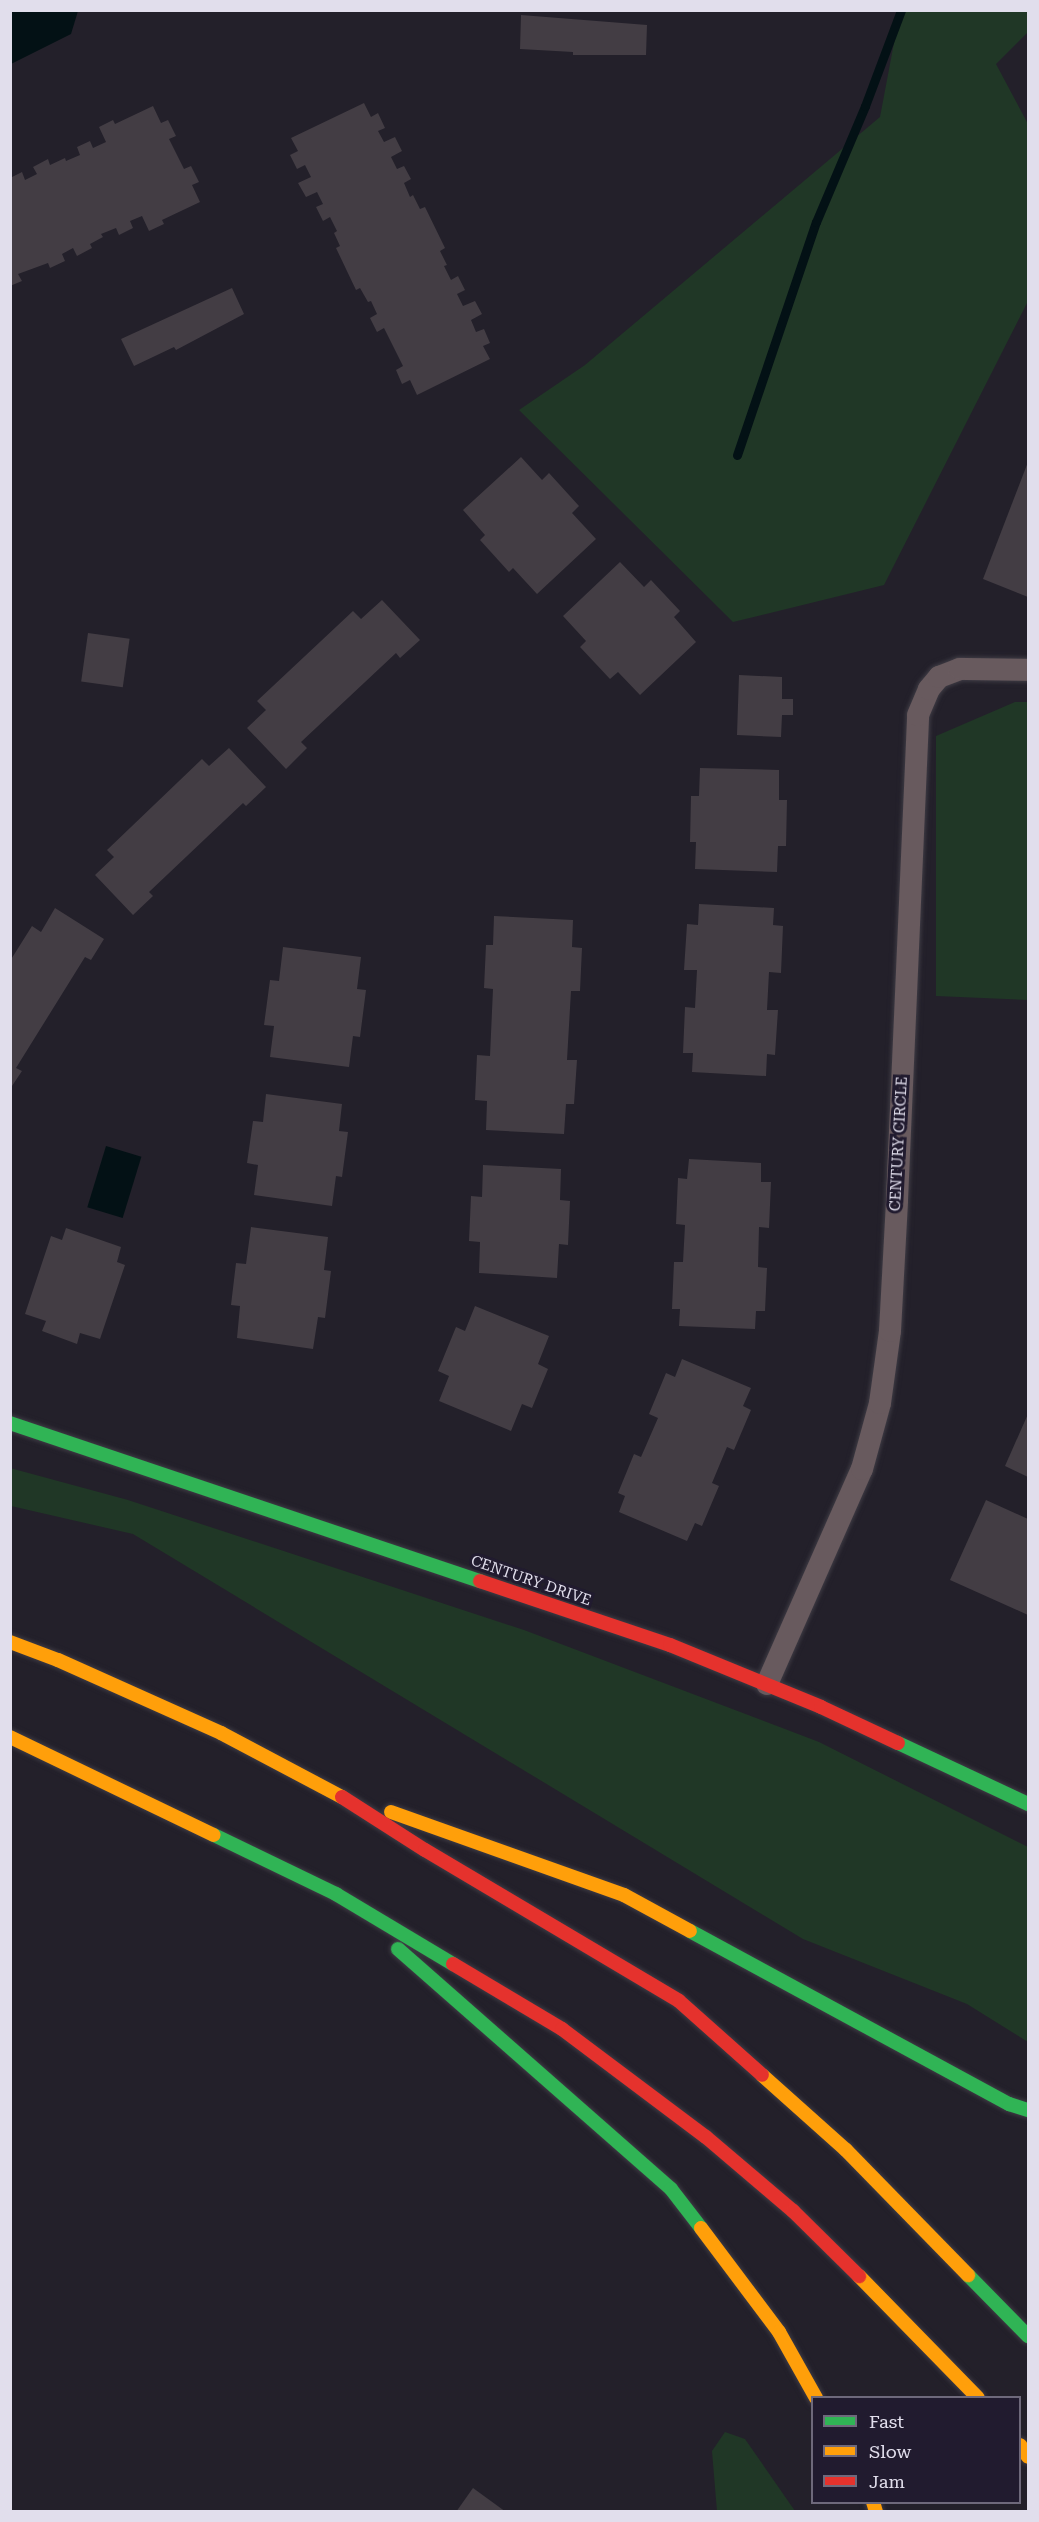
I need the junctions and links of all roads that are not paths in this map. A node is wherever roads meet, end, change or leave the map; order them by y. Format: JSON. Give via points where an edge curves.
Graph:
{"nodes":[{"id":1,"x":1029,"y":670,"type":"edge"},
{"id":2,"x":10,"y":1423,"type":"edge"},
{"id":3,"x":10,"y":1642,"type":"edge"},
{"id":4,"x":767,"y":1684,"type":"junction"},
{"id":5,"x":10,"y":1737,"type":"edge"},
{"id":6,"x":337,"y":1794,"type":"junction"},
{"id":7,"x":1029,"y":1804,"type":"edge"},
{"id":8,"x":336,"y":1894,"type":"junction"},
{"id":9,"x":1029,"y":2110,"type":"edge"},
{"id":10,"x":1029,"y":2336,"type":"edge"},
{"id":11,"x":815,"y":2396,"type":"edge"},
{"id":12,"x":977,"y":2396,"type":"edge"}],
"edges":[{"from":1,"to":4,"type":"street","name":"CENTURY CIRCLE","via":[[960,669],[939,677],[918,715],[890,1331],[880,1403],[862,1469]]},
{"from":2,"to":4,"type":"main road","name":"CENTURY DRIVE","via":[[658,1641]]},
{"from":3,"to":6,"type":"main road","via":[[221,1733]]},
{"from":4,"to":7,"type":"main road","name":"CENTURY DRIVE"},
{"from":5,"to":8,"type":"main road"},
{"from":6,"to":9,"type":"main road","via":[[624,1895],[1009,2104]]},
{"from":6,"to":10,"type":"main road","via":[[679,2001],[846,2150]]},
{"from":8,"to":11,"type":"main road","via":[[671,2189],[779,2332]]},
{"from":8,"to":12,"type":"main road","via":[[562,2029],[706,2137],[793,2211]]}]}
